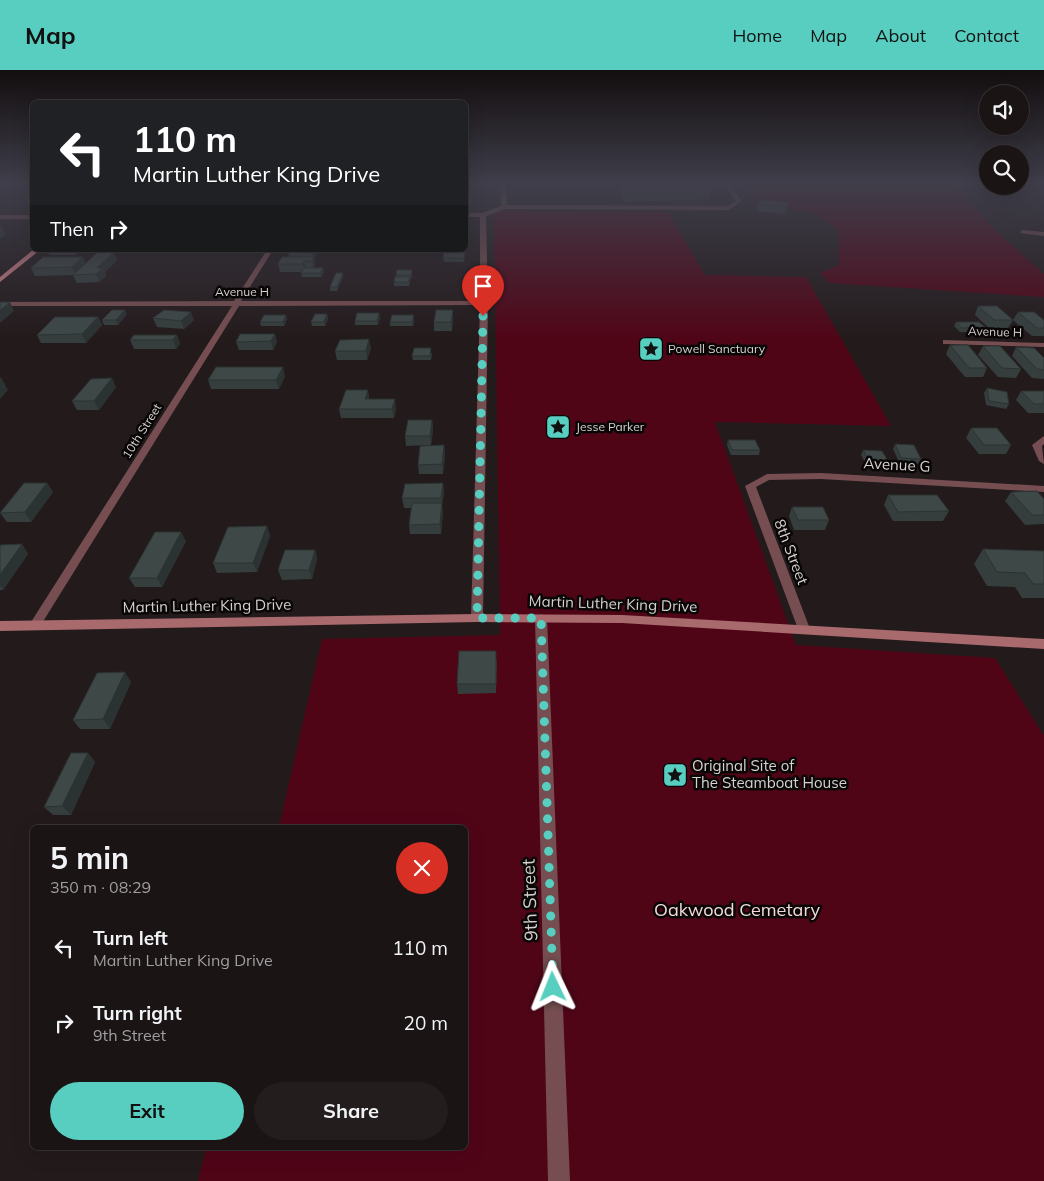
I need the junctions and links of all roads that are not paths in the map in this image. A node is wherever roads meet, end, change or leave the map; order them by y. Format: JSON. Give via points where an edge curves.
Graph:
{"nodes":[{"id":1,"x":483,"y":235,"type":"edge"},
{"id":2,"x":35,"y":252,"type":"edge"},
{"id":3,"x":269,"y":252,"type":"edge"},
{"id":4,"x":0,"y":280,"type":"edge"},
{"id":5,"x":484,"y":303,"type":"junction"},
{"id":6,"x":0,"y":304,"type":"edge"},
{"id":7,"x":237,"y":304,"type":"junction"},
{"id":8,"x":946,"y":342,"type":"dead end"},
{"id":9,"x":1044,"y":345,"type":"edge"},
{"id":10,"x":1042,"y":440,"type":"edge"},
{"id":11,"x":1044,"y":461,"type":"edge"},
{"id":12,"x":750,"y":486,"type":"joint"},
{"id":13,"x":1044,"y":489,"type":"edge"},
{"id":14,"x":477,"y":618,"type":"junction"},
{"id":15,"x":541,"y":618,"type":"junction"},
{"id":16,"x":34,"y":625,"type":"junction"},
{"id":17,"x":0,"y":626,"type":"edge"},
{"id":18,"x":804,"y":629,"type":"junction"},
{"id":19,"x":1044,"y":644,"type":"edge"},
{"id":20,"x":559,"y":1181,"type":"edge"}],
"edges":[{"from":1,"to":5,"type":"street"},
{"from":2,"to":4,"type":"main road"},
{"from":3,"to":7,"type":"street","name":"10th Street"},
{"from":5,"to":7,"type":"street","name":"Avenue H"},
{"from":5,"to":14,"type":"street"},
{"from":6,"to":7,"type":"street","name":"Avenue H"},
{"from":7,"to":16,"type":"street","name":"10th Street"},
{"from":8,"to":9,"type":"street","name":"Avenue H"},
{"from":10,"to":11,"type":"street","via":[[1037,445]]},
{"from":12,"to":13,"type":"street","name":"Avenue G","via":[[767,477],[821,476]]},
{"from":12,"to":18,"type":"street","name":"8th Street"},
{"from":14,"to":15,"type":"street","name":"Martin Luther King Drive"},
{"from":14,"to":16,"type":"street","name":"Martin Luther King Drive"},
{"from":15,"to":18,"type":"street","name":"Martin Luther King Drive"},
{"from":15,"to":20,"type":"street","name":"9th Street"},
{"from":16,"to":17,"type":"street","name":"Martin Luther King Drive"},
{"from":18,"to":19,"type":"street","name":"Martin Luther King Drive"}]}
